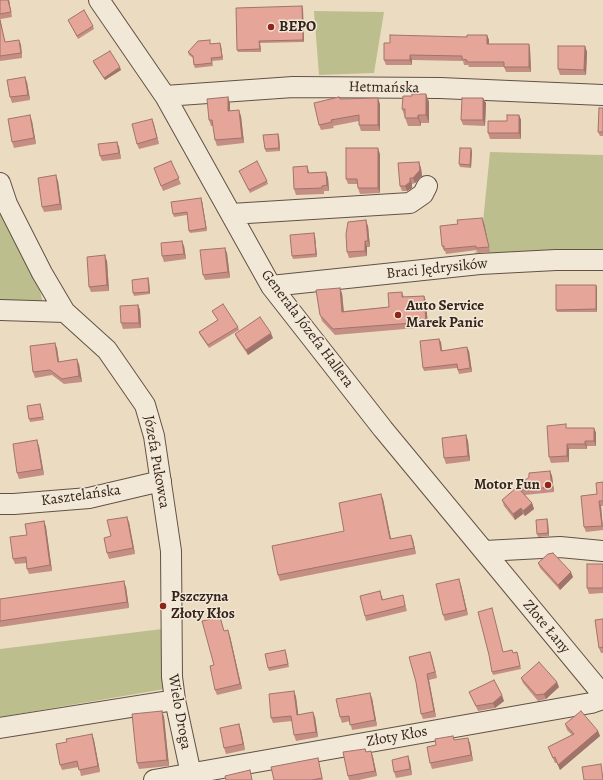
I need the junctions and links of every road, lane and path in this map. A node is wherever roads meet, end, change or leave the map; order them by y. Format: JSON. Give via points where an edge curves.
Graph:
{"nodes":[{"id":1,"x":99,"y":0,"type":"edge"},
{"id":2,"x":603,"y":95,"type":"edge"},
{"id":3,"x":165,"y":96,"type":"junction"},
{"id":4,"x":0,"y":184,"type":"edge"},
{"id":5,"x":427,"y":186,"type":"dead end"},
{"id":6,"x":231,"y":214,"type":"junction"},
{"id":7,"x":603,"y":260,"type":"edge"},
{"id":8,"x":271,"y":286,"type":"junction"},
{"id":9,"x":0,"y":310,"type":"edge"},
{"id":10,"x":65,"y":312,"type":"junction"},
{"id":11,"x":161,"y":481,"type":"junction"},
{"id":12,"x":0,"y":504,"type":"edge"},
{"id":13,"x":603,"y":551,"type":"edge"},
{"id":14,"x":488,"y":554,"type":"junction"},
{"id":15,"x":171,"y":620,"type":"joint"},
{"id":16,"x":603,"y":695,"type":"edge"},
{"id":17,"x":603,"y":699,"type":"edge"},
{"id":18,"x":175,"y":700,"type":"junction"},
{"id":19,"x":0,"y":728,"type":"edge"},
{"id":20,"x":192,"y":777,"type":"edge"},
{"id":21,"x":154,"y":780,"type":"edge"}],
"edges":[{"from":1,"to":3,"type":"street","name":"Generała Józefa Hallera"},
{"from":2,"to":3,"type":"street","name":"Hetmańska","via":[[440,88],[292,87]]},
{"from":3,"to":6,"type":"street","name":"Generała Józefa Hallera"},
{"from":4,"to":10,"type":"street","name":"Józefa Pukowca","via":[[7,204],[42,273]]},
{"from":5,"to":6,"type":"street","via":[[423,194],[410,204]]},
{"from":6,"to":8,"type":"street","name":"Generała Józefa Hallera"},
{"from":7,"to":8,"type":"street","name":"Braci Jędrysików","via":[[480,264]]},
{"from":8,"to":14,"type":"street","name":"Generała Józefa Hallera","via":[[383,429]]},
{"from":9,"to":10,"type":"street"},
{"from":10,"to":11,"type":"street","name":"Józefa Pukowca","via":[[107,350],[145,405],[154,436]]},
{"from":11,"to":12,"type":"street","name":"Kasztelańska","via":[[90,498]]},
{"from":11,"to":15,"type":"street","name":"Józefa Pukowca","via":[[170,551]]},
{"from":13,"to":14,"type":"street","via":[[560,547]]},
{"from":14,"to":16,"type":"street","name":"Złote Łany"},
{"from":15,"to":18,"type":"street","name":"Wielo Droga"},
{"from":17,"to":20,"type":"street","name":"Złoty Kłos"},
{"from":18,"to":19,"type":"street"},
{"from":18,"to":20,"type":"street","name":"Wielo Droga"},
{"from":20,"to":21,"type":"street","name":"Złoty Kłos"}]}
